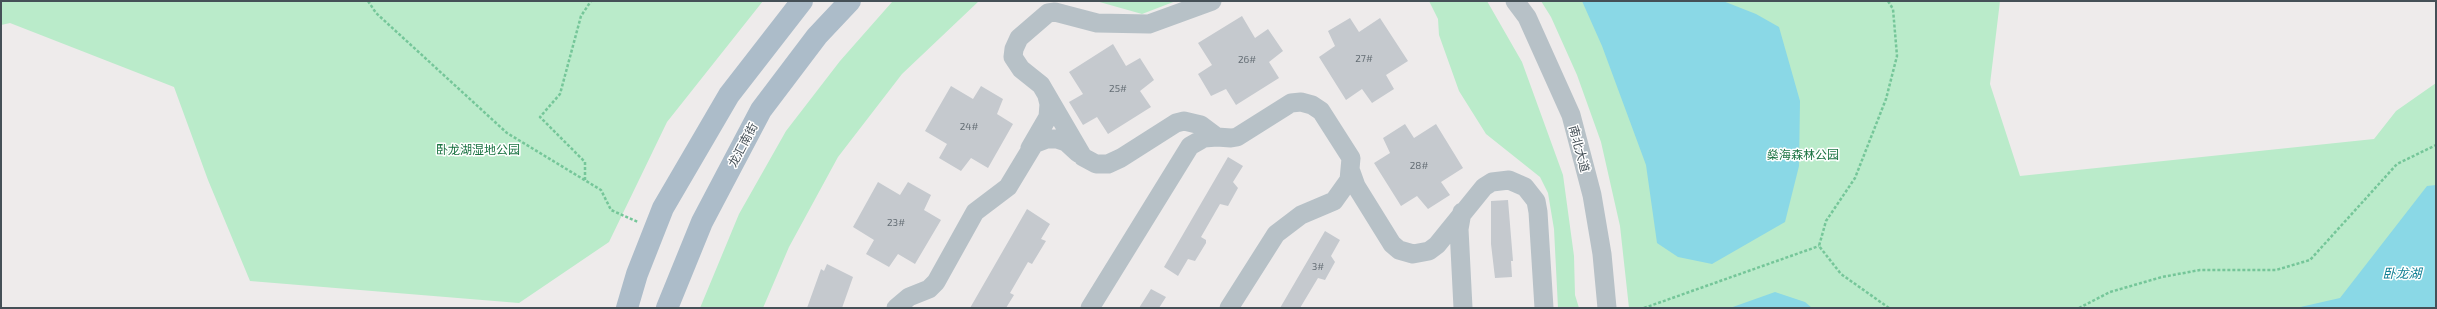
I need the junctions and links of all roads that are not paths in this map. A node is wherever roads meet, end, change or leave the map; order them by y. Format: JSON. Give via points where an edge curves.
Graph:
{"nodes":[{"id":1,"x":802,"y":1,"type":"edge"},
{"id":2,"x":850,"y":1,"type":"edge"},
{"id":3,"x":1212,"y":1,"type":"edge"},
{"id":4,"x":1516,"y":1,"type":"edge"},
{"id":5,"x":1047,"y":96,"type":"junction"},
{"id":6,"x":1188,"y":122,"type":"junction"},
{"id":7,"x":1217,"y":137,"type":"junction"},
{"id":8,"x":1190,"y":146,"type":"junction"},
{"id":9,"x":1029,"y":150,"type":"junction"},
{"id":10,"x":1083,"y":157,"type":"junction"},
{"id":11,"x":1351,"y":172,"type":"junction"},
{"id":12,"x":1334,"y":201,"type":"junction"},
{"id":13,"x":1367,"y":204,"type":"junction"},
{"id":14,"x":1462,"y":212,"type":"junction"},
{"id":15,"x":1437,"y":245,"type":"junction"},
{"id":16,"x":1460,"y":256,"type":"junction"},
{"id":17,"x":627,"y":308,"type":"edge"},
{"id":18,"x":667,"y":308,"type":"edge"},
{"id":19,"x":896,"y":308,"type":"edge"},
{"id":20,"x":1090,"y":308,"type":"edge"},
{"id":21,"x":1229,"y":308,"type":"edge"},
{"id":22,"x":1463,"y":308,"type":"edge"},
{"id":23,"x":1544,"y":308,"type":"edge"},
{"id":24,"x":1607,"y":308,"type":"edge"}],
"edges":[{"from":1,"to":17,"type":"main road","via":[[729,94],[663,208],[637,274]]},
{"from":2,"to":18,"type":"main road","name":"龙汇南街","via":[[817,36],[761,110],[702,222]]},
{"from":3,"to":5,"type":"street","via":[[1149,24],[1097,23],[1055,12],[1042,17],[1017,42],[1013,57],[1016,64],[1041,85]]},
{"from":4,"to":24,"type":"street","name":"南北大道","via":[[1527,17],[1570,115],[1592,195],[1602,254]]},
{"from":5,"to":9,"type":"street","via":[[1048,117]]},
{"from":5,"to":10,"type":"street"},
{"from":6,"to":7,"type":"street","via":[[1201,125]]},
{"from":6,"to":8,"type":"street","via":[[1193,129]]},
{"from":6,"to":10,"type":"street","via":[[1176,123],[1108,164],[1096,164]]},
{"from":7,"to":8,"type":"street","via":[[1204,138]]},
{"from":7,"to":11,"type":"street","via":[[1237,137],[1282,108],[1301,102],[1321,111],[1350,158]]},
{"from":8,"to":20,"type":"street"},
{"from":9,"to":10,"type":"street","via":[[1041,140],[1057,139],[1066,142]]},
{"from":9,"to":19,"type":"street","via":[[1008,187],[975,212],[936,282],[929,289],[909,297]]},
{"from":11,"to":12,"type":"street","via":[[1342,193]]},
{"from":11,"to":13,"type":"street"},
{"from":12,"to":13,"type":"street","via":[[1349,197],[1361,199]]},
{"from":12,"to":21,"type":"street","via":[[1301,215],[1284,226]]},
{"from":13,"to":15,"type":"street","via":[[1392,244],[1399,250],[1418,254]]},
{"from":14,"to":15,"type":"street"},
{"from":14,"to":16,"type":"street","via":[[1459,222]]},
{"from":14,"to":23,"type":"street","via":[[1484,187],[1492,182],[1513,181],[1532,194],[1538,212]]},
{"from":15,"to":16,"type":"street","via":[[1453,246]]},
{"from":16,"to":22,"type":"street"}]}
